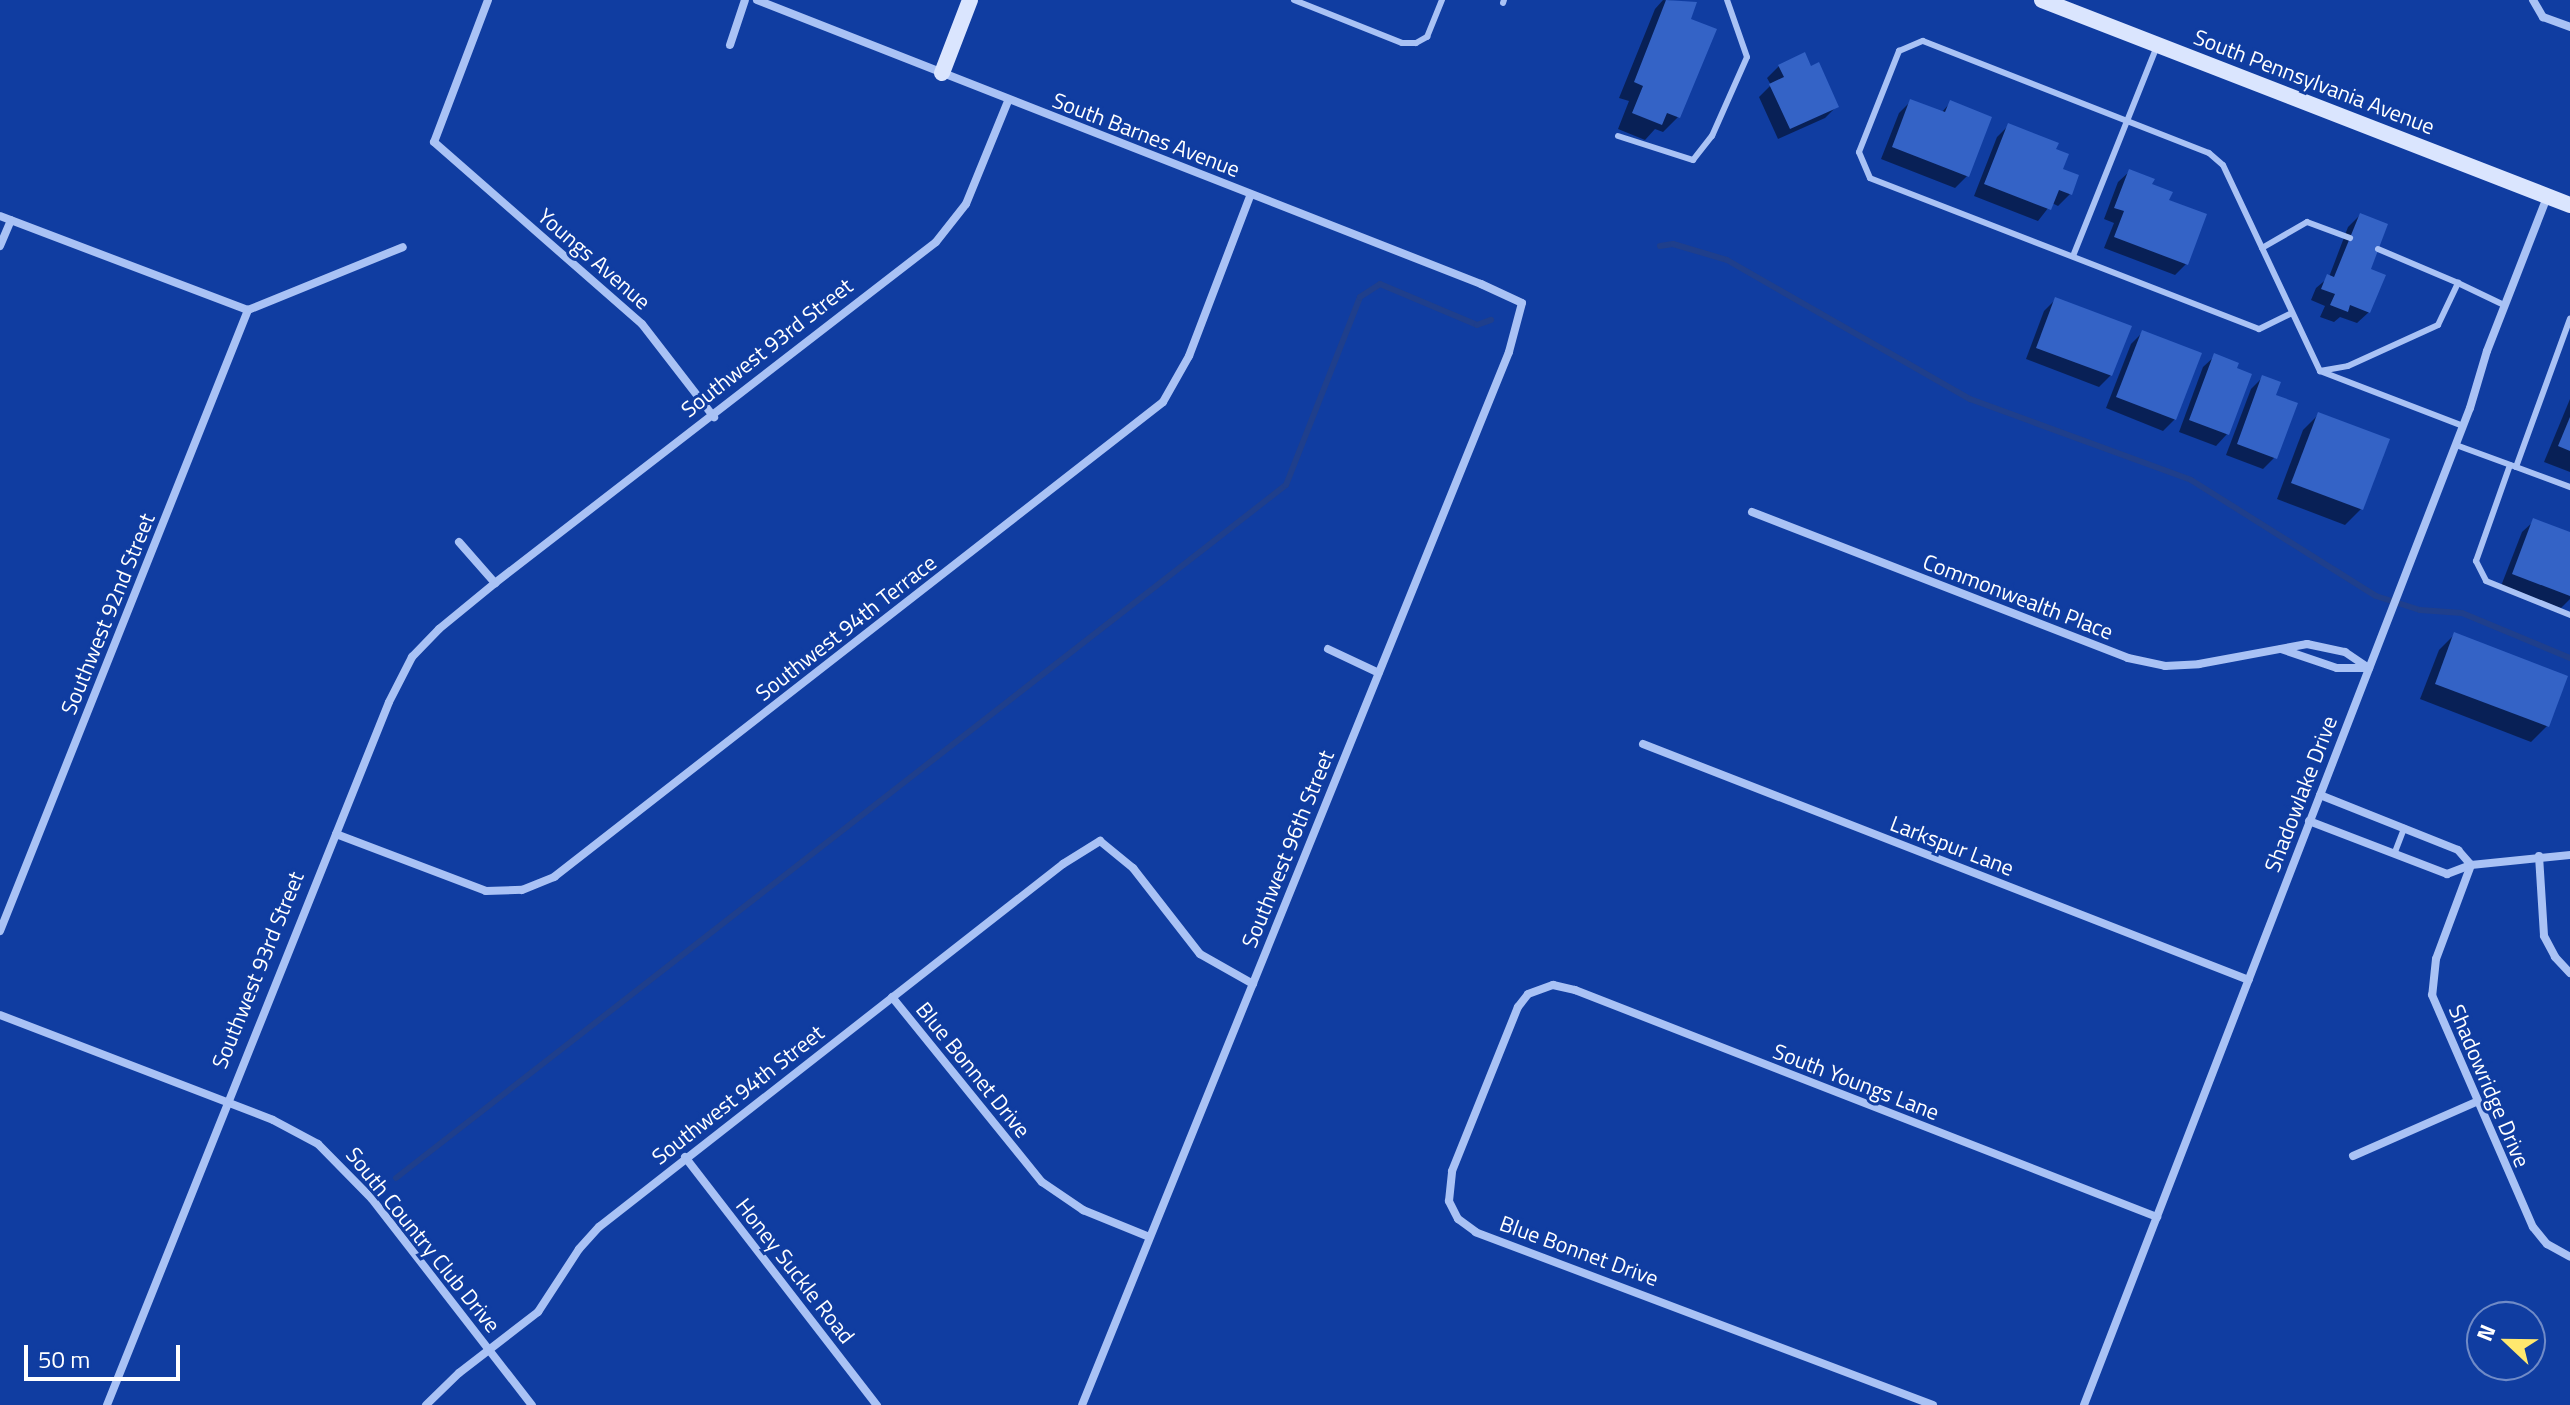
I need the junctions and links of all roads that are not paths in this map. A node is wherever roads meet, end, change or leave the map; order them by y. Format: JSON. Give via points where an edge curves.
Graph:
{"nodes":[{"id":1,"x":488,"y":0,"type":"edge"},
{"id":2,"x":745,"y":0,"type":"edge"},
{"id":3,"x":757,"y":0,"type":"edge"},
{"id":4,"x":970,"y":0,"type":"edge"},
{"id":5,"x":1294,"y":0,"type":"edge"},
{"id":6,"x":1442,"y":0,"type":"edge"},
{"id":7,"x":1727,"y":0,"type":"edge"},
{"id":8,"x":2042,"y":0,"type":"edge"},
{"id":9,"x":2533,"y":0,"type":"edge"},
{"id":10,"x":2570,"y":27,"type":"edge"},
{"id":11,"x":730,"y":45,"type":"dead end"},
{"id":12,"x":2157,"y":45,"type":"junction"},
{"id":13,"x":942,"y":73,"type":"junction"},
{"id":14,"x":1008,"y":101,"type":"junction"},
{"id":15,"x":2126,"y":120,"type":"junction"},
{"id":16,"x":1618,"y":136,"type":"dead end"},
{"id":17,"x":1251,"y":194,"type":"junction"},
{"id":18,"x":2548,"y":196,"type":"junction"},
{"id":19,"x":2570,"y":205,"type":"edge"},
{"id":20,"x":0,"y":216,"type":"edge"},
{"id":21,"x":11,"y":220,"type":"junction"},
{"id":22,"x":2350,"y":238,"type":"dead end"},
{"id":23,"x":0,"y":246,"type":"edge"},
{"id":24,"x":403,"y":247,"type":"dead end"},
{"id":25,"x":2262,"y":248,"type":"junction"},
{"id":26,"x":2378,"y":249,"type":"dead end"},
{"id":27,"x":2073,"y":256,"type":"junction"},
{"id":28,"x":2458,"y":283,"type":"junction"},
{"id":29,"x":1522,"y":303,"type":"joint"},
{"id":30,"x":2504,"y":305,"type":"junction"},
{"id":31,"x":248,"y":310,"type":"junction"},
{"id":32,"x":2292,"y":313,"type":"junction"},
{"id":33,"x":2570,"y":319,"type":"edge"},
{"id":34,"x":2320,"y":371,"type":"junction"},
{"id":35,"x":714,"y":417,"type":"junction"},
{"id":36,"x":2463,"y":426,"type":"junction"},
{"id":37,"x":2456,"y":445,"type":"junction"},
{"id":38,"x":2513,"y":466,"type":"junction"},
{"id":39,"x":2570,"y":487,"type":"edge"},
{"id":40,"x":1752,"y":512,"type":"dead end"},
{"id":41,"x":459,"y":542,"type":"dead end"},
{"id":42,"x":495,"y":583,"type":"junction"},
{"id":43,"x":2570,"y":615,"type":"edge"},
{"id":44,"x":1328,"y":649,"type":"dead end"},
{"id":45,"x":2280,"y":649,"type":"junction"},
{"id":46,"x":2369,"y":668,"type":"junction"},
{"id":47,"x":1379,"y":673,"type":"junction"},
{"id":48,"x":1643,"y":744,"type":"dead end"},
{"id":49,"x":2320,"y":795,"type":"junction"},
{"id":50,"x":2309,"y":821,"type":"junction"},
{"id":51,"x":2404,"y":828,"type":"junction"},
{"id":52,"x":336,"y":834,"type":"junction"},
{"id":53,"x":2395,"y":852,"type":"junction"},
{"id":54,"x":2570,"y":855,"type":"edge"},
{"id":55,"x":2539,"y":856,"type":"junction"},
{"id":56,"x":2471,"y":865,"type":"junction"},
{"id":57,"x":0,"y":931,"type":"edge"},
{"id":58,"x":2570,"y":973,"type":"edge"},
{"id":59,"x":2249,"y":980,"type":"junction"},
{"id":60,"x":1253,"y":984,"type":"junction"},
{"id":61,"x":1542,"y":987,"type":"joint"},
{"id":62,"x":892,"y":997,"type":"junction"},
{"id":63,"x":0,"y":1015,"type":"edge"},
{"id":64,"x":2476,"y":1102,"type":"junction"},
{"id":65,"x":227,"y":1105,"type":"junction"},
{"id":66,"x":2353,"y":1156,"type":"dead end"},
{"id":67,"x":685,"y":1157,"type":"junction"},
{"id":68,"x":2157,"y":1217,"type":"junction"},
{"id":69,"x":1149,"y":1237,"type":"junction"},
{"id":70,"x":2570,"y":1257,"type":"edge"},
{"id":71,"x":490,"y":1351,"type":"junction"},
{"id":72,"x":107,"y":1405,"type":"edge"},
{"id":73,"x":426,"y":1405,"type":"edge"},
{"id":74,"x":532,"y":1405,"type":"edge"},
{"id":75,"x":877,"y":1405,"type":"edge"},
{"id":76,"x":1082,"y":1405,"type":"edge"},
{"id":77,"x":1933,"y":1405,"type":"edge"},
{"id":78,"x":2084,"y":1405,"type":"edge"}],
"edges":[{"from":1,"to":35,"type":"street","name":"Youngs Avenue","via":[[434,142],[642,324]]},
{"from":2,"to":11,"type":"street"},
{"from":3,"to":13,"type":"street","name":"South Barnes Avenue"},
{"from":4,"to":13,"type":"main road"},
{"from":5,"to":6,"type":"lane","via":[[1402,43],[1427,37]]},
{"from":7,"to":16,"type":"lane","via":[[1747,57],[1712,136],[1693,160]]},
{"from":8,"to":12,"type":"main road","name":"South Pennsylvania Avenue"},
{"from":9,"to":10,"type":"street","via":[[2543,17]]},
{"from":12,"to":15,"type":"lane"},
{"from":12,"to":18,"type":"main road","name":"South Pennsylvania Avenue"},
{"from":13,"to":14,"type":"street","name":"South Barnes Avenue"},
{"from":14,"to":17,"type":"street","name":"South Barnes Avenue"},
{"from":14,"to":35,"type":"street","name":"Southwest 93rd Street","via":[[976,184],[946,232]]},
{"from":15,"to":25,"type":"lane","via":[[2209,153],[2223,165]]},
{"from":15,"to":27,"type":"lane"},
{"from":15,"to":27,"type":"lane","via":[[1923,41],[1899,51],[1859,152],[1870,178]]},
{"from":17,"to":29,"type":"street","name":"South Barnes Avenue"},
{"from":17,"to":52,"type":"street","name":"Southwest 94th Terrace","via":[[1189,356],[1163,402],[554,877],[522,890],[486,891]]},
{"from":18,"to":19,"type":"main road","name":"South Pennsylvania Avenue"},
{"from":18,"to":30,"type":"street","name":"Shadowlake Drive"},
{"from":20,"to":21,"type":"street"},
{"from":21,"to":23,"type":"street"},
{"from":21,"to":31,"type":"street"},
{"from":22,"to":25,"type":"lane","via":[[2307,222]]},
{"from":24,"to":31,"type":"street"},
{"from":25,"to":32,"type":"lane"},
{"from":26,"to":28,"type":"lane"},
{"from":27,"to":32,"type":"lane","via":[[2259,329]]},
{"from":28,"to":30,"type":"lane"},
{"from":28,"to":34,"type":"lane","via":[[2438,325],[2348,366]]},
{"from":29,"to":47,"type":"street","name":"Southwest 96th Street","via":[[1509,352]]},
{"from":30,"to":36,"type":"street","name":"Shadowlake Drive"},
{"from":31,"to":57,"type":"street","name":"Southwest 92nd Street"},
{"from":32,"to":34,"type":"lane"},
{"from":33,"to":38,"type":"lane"},
{"from":34,"to":36,"type":"lane"},
{"from":35,"to":42,"type":"street","name":"Southwest 93rd Street"},
{"from":36,"to":37,"type":"street","name":"Shadowlake Drive"},
{"from":37,"to":38,"type":"lane"},
{"from":37,"to":46,"type":"street","name":"Shadowlake Drive"},
{"from":38,"to":39,"type":"lane"},
{"from":38,"to":43,"type":"lane","via":[[2476,561],[2486,581]]},
{"from":40,"to":45,"type":"street","name":"Commonwealth Place","via":[[2128,658],[2182,665]]},
{"from":41,"to":42,"type":"street"},
{"from":42,"to":52,"type":"street","name":"Southwest 93rd Street","via":[[412,657]]},
{"from":44,"to":47,"type":"street"},
{"from":45,"to":46,"type":"street","name":"Commonwealth Place","via":[[2337,668]]},
{"from":45,"to":46,"type":"street","name":"Commonwealth Place","via":[[2322,646],[2345,652]]},
{"from":46,"to":49,"type":"street","name":"Shadowlake Drive"},
{"from":47,"to":60,"type":"street","name":"Southwest 96th Street"},
{"from":48,"to":59,"type":"street","name":"Larkspur Lane"},
{"from":49,"to":50,"type":"street","name":"Shadowlake Drive"},
{"from":49,"to":51,"type":"street"},
{"from":50,"to":53,"type":"street"},
{"from":50,"to":59,"type":"street","name":"Shadowlake Drive"},
{"from":51,"to":53,"type":"lane"},
{"from":51,"to":56,"type":"street","via":[[2458,850]]},
{"from":52,"to":65,"type":"street","name":"Southwest 93rd Street"},
{"from":53,"to":56,"type":"street","via":[[2447,874]]},
{"from":54,"to":55,"type":"street"},
{"from":55,"to":56,"type":"street"},
{"from":55,"to":58,"type":"street","via":[[2544,936]]},
{"from":56,"to":64,"type":"street","name":"Shadowridge Drive","via":[[2431,983],[2436,1011]]},
{"from":59,"to":68,"type":"street","name":"Shadowlake Drive"},
{"from":60,"to":62,"type":"street","name":"Southwest 94th Street","via":[[1200,954],[1133,868],[1100,841]]},
{"from":60,"to":69,"type":"street","name":"Southwest 96th Street"},
{"from":61,"to":68,"type":"street","name":"South Youngs Lane","via":[[1575,990]]},
{"from":61,"to":77,"type":"street","name":"Blue Bonnet Drive","via":[[1518,1007],[1452,1171],[1449,1201],[1458,1219],[1476,1232]]},
{"from":62,"to":67,"type":"street","name":"Southwest 94th Street"},
{"from":62,"to":69,"type":"street","name":"Blue Bonnet Drive","via":[[1042,1182],[1083,1210]]},
{"from":63,"to":65,"type":"street","name":"South Country Club Drive"},
{"from":64,"to":66,"type":"street"},
{"from":64,"to":70,"type":"street","name":"Shadowridge Drive","via":[[2533,1227],[2547,1244]]},
{"from":65,"to":71,"type":"street","name":"South Country Club Drive","via":[[301,1133],[332,1155]]},
{"from":65,"to":72,"type":"street","name":"Southwest 93rd Street"},
{"from":67,"to":71,"type":"street","name":"Southwest 94th Street","via":[[599,1227],[538,1312]]},
{"from":67,"to":75,"type":"street","name":"Honey Suckle Road"},
{"from":68,"to":78,"type":"street","name":"Shadowlake Drive"},
{"from":69,"to":76,"type":"street","name":"Southwest 96th Street"},
{"from":71,"to":73,"type":"street","name":"Southwest 94th Street"},
{"from":71,"to":74,"type":"street","name":"South Country Club Drive"}]}
